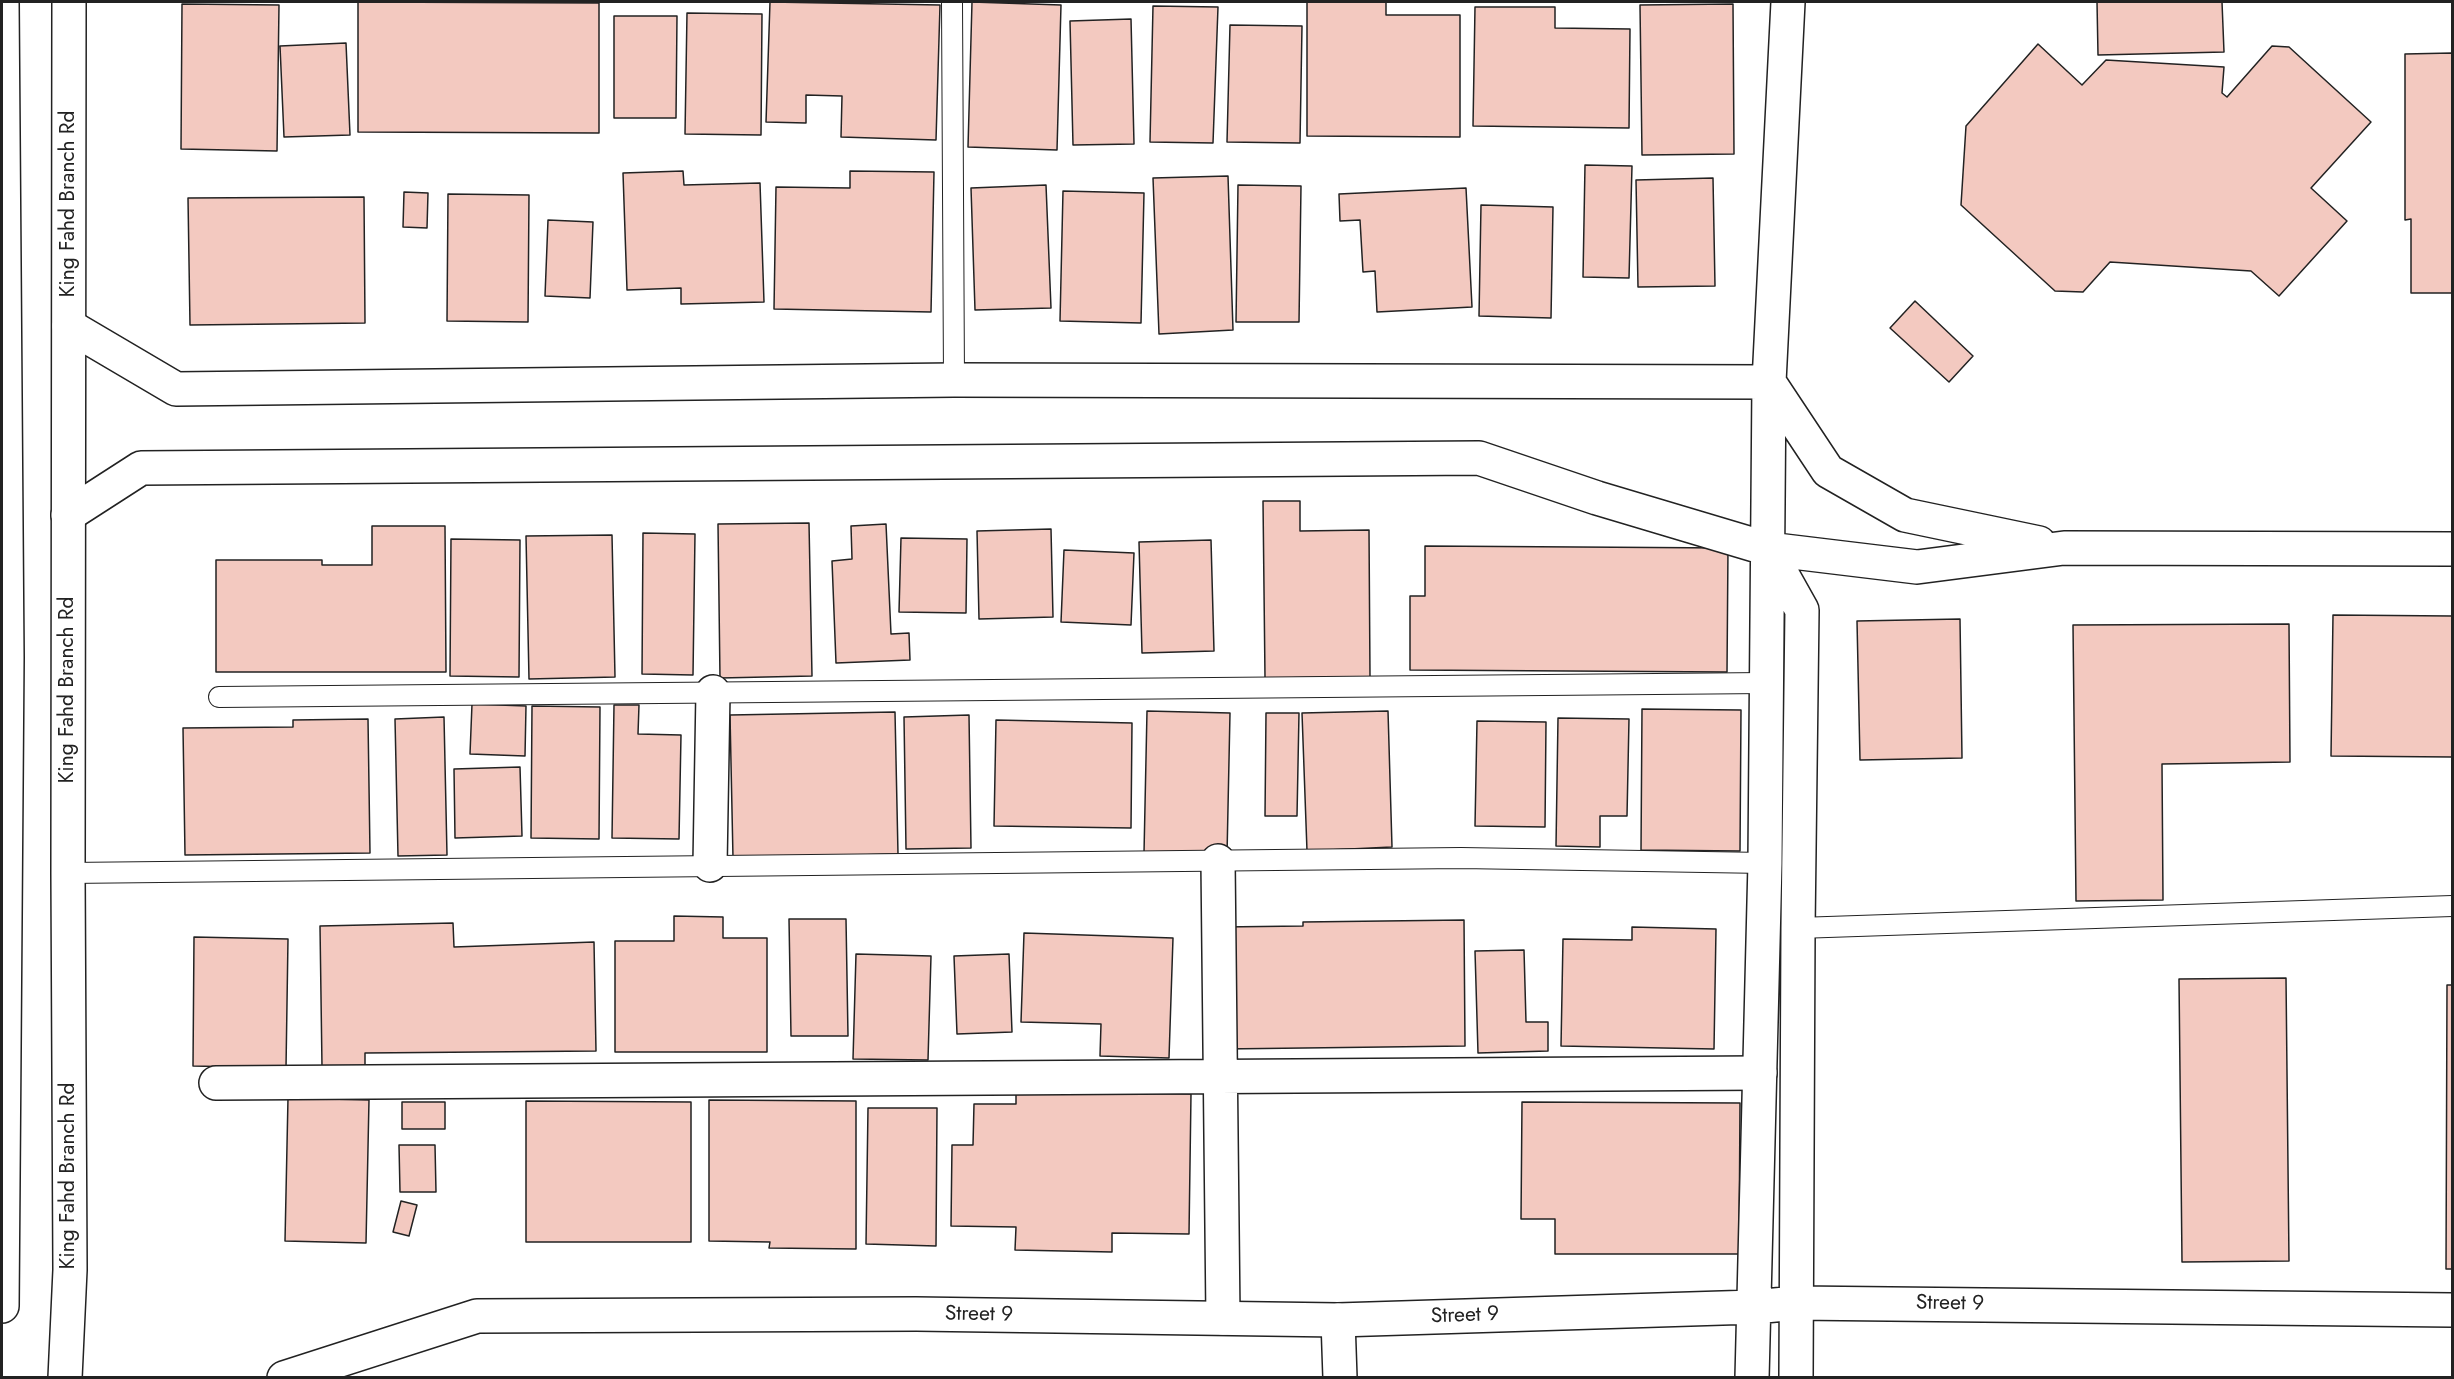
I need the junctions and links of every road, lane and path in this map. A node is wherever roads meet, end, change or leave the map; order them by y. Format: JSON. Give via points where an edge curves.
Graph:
{"nodes":[{"id":1,"x":2,"y":2,"type":"edge"},
{"id":2,"x":69,"y":2,"type":"edge"},
{"id":3,"x":952,"y":2,"type":"edge"},
{"id":4,"x":1788,"y":2,"type":"edge"},
{"id":5,"x":69,"y":326,"type":"junction"},
{"id":6,"x":954,"y":380,"type":"junction"},
{"id":7,"x":1769,"y":382,"type":"junction"},
{"id":8,"x":68,"y":515,"type":"junction"},
{"id":9,"x":2064,"y":548,"type":"junction"},
{"id":10,"x":1768,"y":549,"type":"junction"},
{"id":11,"x":2452,"y":549,"type":"edge"},
{"id":12,"x":1766,"y":683,"type":"junction"},
{"id":13,"x":713,"y":692,"type":"junction"},
{"id":14,"x":219,"y":697,"type":"dead end"},
{"id":15,"x":1218,"y":861,"type":"junction"},
{"id":16,"x":1766,"y":863,"type":"junction"},
{"id":17,"x":710,"y":865,"type":"junction"},
{"id":18,"x":68,"y":873,"type":"junction"},
{"id":19,"x":2452,"y":906,"type":"edge"},
{"id":20,"x":1798,"y":928,"type":"junction"},
{"id":21,"x":1760,"y":1073,"type":"junction"},
{"id":22,"x":1220,"y":1077,"type":"junction"},
{"id":23,"x":216,"y":1083,"type":"dead end"},
{"id":24,"x":1796,"y":1303,"type":"junction"},
{"id":25,"x":2,"y":1306,"type":"edge"},
{"id":26,"x":1754,"y":1307,"type":"junction"},
{"id":27,"x":2452,"y":1310,"type":"edge"},
{"id":28,"x":1223,"y":1318,"type":"junction"},
{"id":29,"x":1338,"y":1320,"type":"junction"},
{"id":30,"x":65,"y":1377,"type":"edge"},
{"id":31,"x":284,"y":1377,"type":"edge"},
{"id":32,"x":1340,"y":1377,"type":"edge"},
{"id":33,"x":1752,"y":1377,"type":"edge"},
{"id":34,"x":1796,"y":1377,"type":"edge"}],
"edges":[{"from":1,"to":25,"type":"main road","via":[[7,657]]},
{"from":2,"to":5,"type":"main road","name":"King Fahd Branch Rd"},
{"from":3,"to":6,"type":"lane"},
{"from":4,"to":7,"type":"main road"},
{"from":5,"to":6,"type":"main road","via":[[176,389]]},
{"from":5,"to":8,"type":"main road","name":"King Fahd Branch Rd"},
{"from":6,"to":7,"type":"main road"},
{"from":7,"to":9,"type":"main road","via":[[1827,471],[1905,515]]},
{"from":7,"to":10,"type":"main road"},
{"from":8,"to":10,"type":"main road","via":[[141,468],[1479,458]]},
{"from":8,"to":18,"type":"main road","name":"King Fahd Branch Rd"},
{"from":9,"to":10,"type":"main road","via":[[1917,567]]},
{"from":9,"to":11,"type":"main road"},
{"from":10,"to":12,"type":"main road"},
{"from":10,"to":20,"type":"main road","via":[[1802,610]]},
{"from":12,"to":13,"type":"lane"},
{"from":12,"to":16,"type":"main road"},
{"from":13,"to":14,"type":"lane"},
{"from":13,"to":17,"type":"main road"},
{"from":15,"to":16,"type":"lane","via":[[1461,858]]},
{"from":15,"to":17,"type":"lane"},
{"from":15,"to":22,"type":"main road"},
{"from":16,"to":21,"type":"main road"},
{"from":17,"to":18,"type":"lane"},
{"from":18,"to":30,"type":"main road","name":"King Fahd Branch Rd","via":[[70,1270]]},
{"from":19,"to":20,"type":"lane"},
{"from":20,"to":24,"type":"main road"},
{"from":21,"to":22,"type":"main road"},
{"from":21,"to":26,"type":"main road"},
{"from":22,"to":23,"type":"main road"},
{"from":22,"to":28,"type":"main road"},
{"from":24,"to":26,"type":"main road","name":"Street 9"},
{"from":24,"to":27,"type":"main road","name":"Street 9"},
{"from":24,"to":34,"type":"main road"},
{"from":26,"to":29,"type":"main road","name":"Street 9"},
{"from":26,"to":33,"type":"main road"},
{"from":28,"to":29,"type":"main road","name":"Street 9"},
{"from":28,"to":31,"type":"main road","name":"Street 9","via":[[916,1314],[477,1316]]},
{"from":29,"to":32,"type":"main road"}]}
